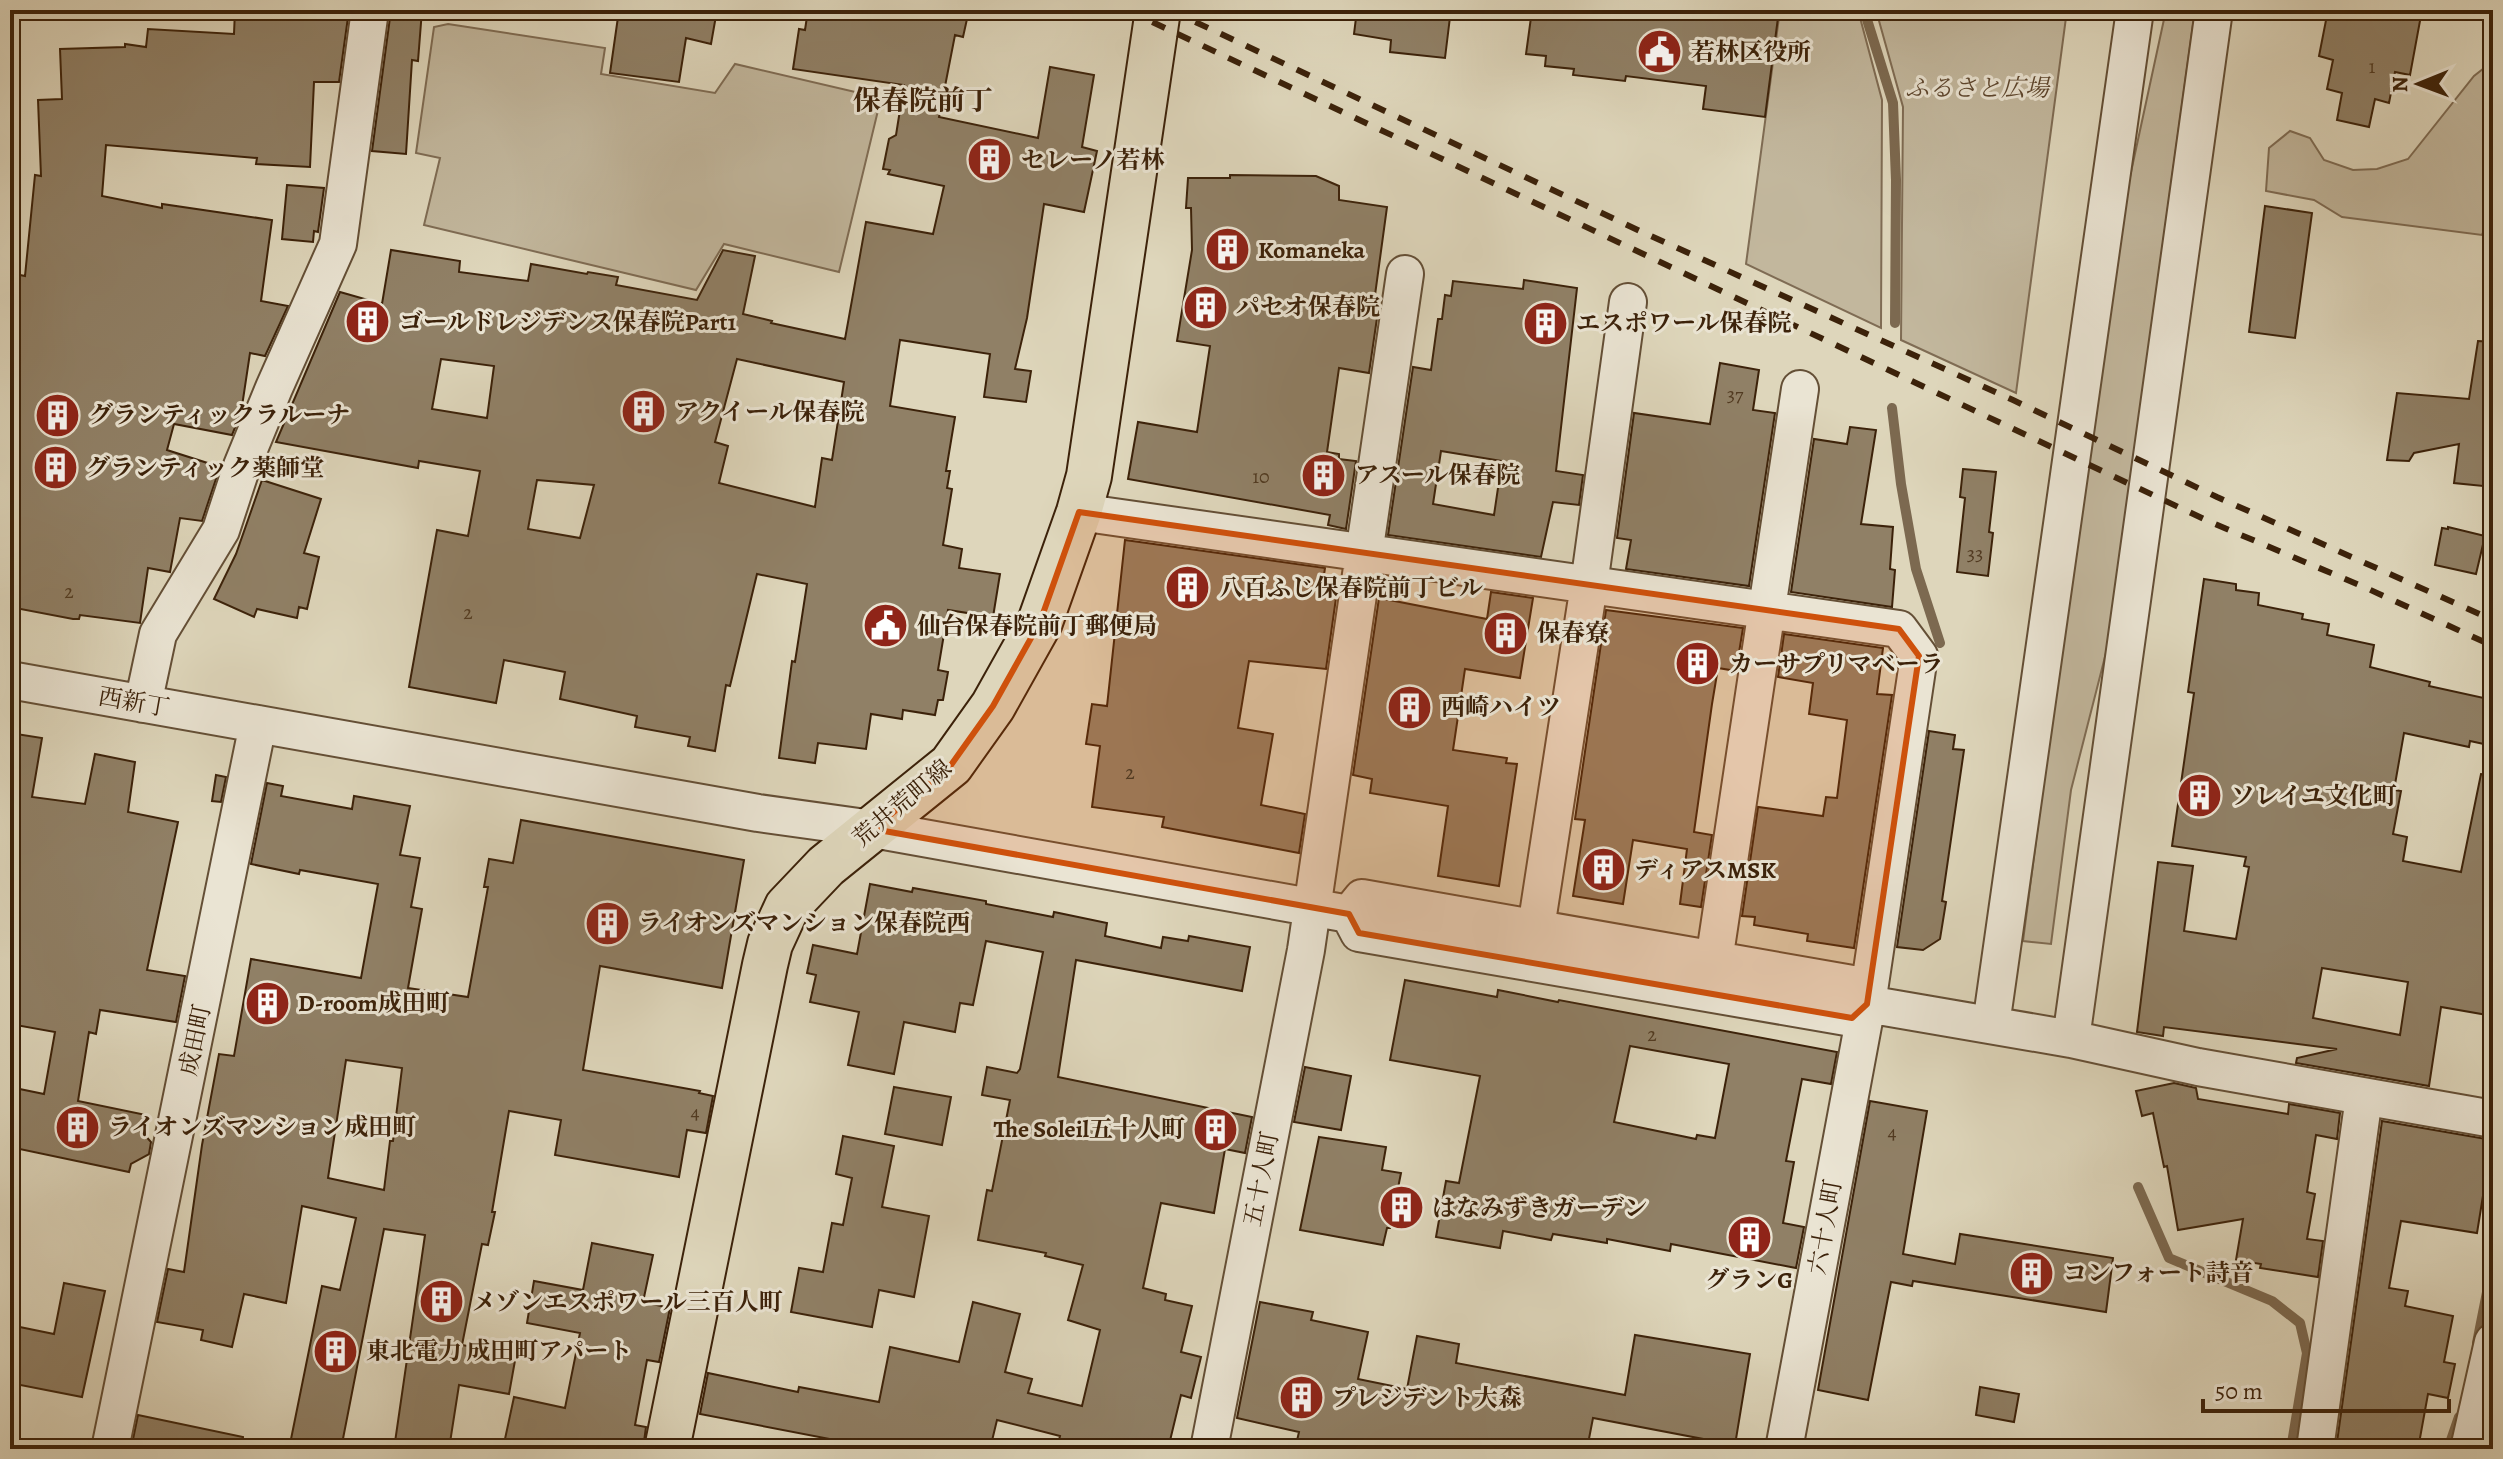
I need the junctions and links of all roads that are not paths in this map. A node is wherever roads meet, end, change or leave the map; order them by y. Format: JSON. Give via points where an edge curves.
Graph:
{"nodes":[{"id":1,"x":370,"y":10,"type":"edge"},
{"id":2,"x":1158,"y":10,"type":"edge"},
{"id":3,"x":2135,"y":10,"type":"edge"},
{"id":4,"x":2214,"y":10,"type":"edge"},
{"id":5,"x":1405,"y":274,"type":"dead end"},
{"id":6,"x":1628,"y":302,"type":"dead end"},
{"id":7,"x":1800,"y":389,"type":"dead end"},
{"id":8,"x":1079,"y":512,"type":"junction"},
{"id":9,"x":1366,"y":553,"type":"junction"},
{"id":10,"x":1589,"y":585,"type":"junction"},
{"id":11,"x":1765,"y":610,"type":"junction"},
{"id":12,"x":10,"y":680,"type":"edge"},
{"id":13,"x":143,"y":704,"type":"junction"},
{"id":14,"x":258,"y":724,"type":"junction"},
{"id":15,"x":873,"y":829,"type":"junction"},
{"id":16,"x":1312,"y":909,"type":"junction"},
{"id":17,"x":1349,"y":914,"type":"junction"},
{"id":18,"x":1536,"y":928,"type":"junction"},
{"id":19,"x":1714,"y":961,"type":"junction"},
{"id":20,"x":1867,"y":1004,"type":"junction"},
{"id":21,"x":1991,"y":1025,"type":"junction"},
{"id":22,"x":2071,"y":1039,"type":"junction"},
{"id":23,"x":2364,"y":1097,"type":"junction"},
{"id":24,"x":2493,"y":1119,"type":"edge"},
{"id":25,"x":2493,"y":1342,"type":"edge"},
{"id":26,"x":110,"y":1449,"type":"edge"},
{"id":27,"x":667,"y":1449,"type":"edge"},
{"id":28,"x":1209,"y":1449,"type":"edge"},
{"id":29,"x":1784,"y":1449,"type":"edge"},
{"id":30,"x":2315,"y":1449,"type":"edge"},
{"id":31,"x":2469,"y":1449,"type":"edge"}],
"edges":[{"from":1,"to":13,"type":"street","via":[[338,244],[242,466],[221,530],[158,634]]},
{"from":2,"to":8,"type":"main road","name":"荒井荒町線","via":[[1089,476]]},
{"from":3,"to":21,"type":"street"},
{"from":4,"to":22,"type":"street"},
{"from":5,"to":9,"type":"street","name":"五十人町"},
{"from":6,"to":10,"type":"street"},
{"from":7,"to":11,"type":"street"},
{"from":8,"to":9,"type":"street","name":"六十人町"},
{"from":8,"to":15,"type":"main road","name":"荒井荒町線","via":[[1040,622],[993,706],[951,765]]},
{"from":9,"to":10,"type":"street","name":"六十人町"},
{"from":9,"to":16,"type":"street","name":"五十人町"},
{"from":10,"to":11,"type":"street","name":"六十人町"},
{"from":10,"to":18,"type":"street"},
{"from":11,"to":19,"type":"street"},
{"from":11,"to":20,"type":"street","name":"六十人町","via":[[1899,629],[1919,656]]},
{"from":12,"to":13,"type":"street","name":"西新丁"},
{"from":13,"to":14,"type":"street","name":"西新丁"},
{"from":14,"to":15,"type":"street","name":"西新丁"},
{"from":14,"to":26,"type":"street","name":"成田町"},
{"from":15,"to":16,"type":"street","name":"西新丁"},
{"from":15,"to":27,"type":"main road","name":"荒井荒町線","via":[[826,866],[787,907],[770,944]]},
{"from":16,"to":17,"type":"street","name":"西新丁"},
{"from":16,"to":28,"type":"street","name":"五十人町"},
{"from":17,"to":18,"type":"street","via":[[1362,898]]},
{"from":17,"to":20,"type":"street","via":[[1359,933],[1852,1018]]},
{"from":18,"to":19,"type":"street"},
{"from":19,"to":20,"type":"street","via":[[1858,985]]},
{"from":20,"to":21,"type":"street"},
{"from":20,"to":29,"type":"street","name":"六十人町"},
{"from":21,"to":22,"type":"street"},
{"from":22,"to":23,"type":"street"},
{"from":23,"to":24,"type":"street"},
{"from":23,"to":30,"type":"street"},
{"from":25,"to":31,"type":"street"}]}
